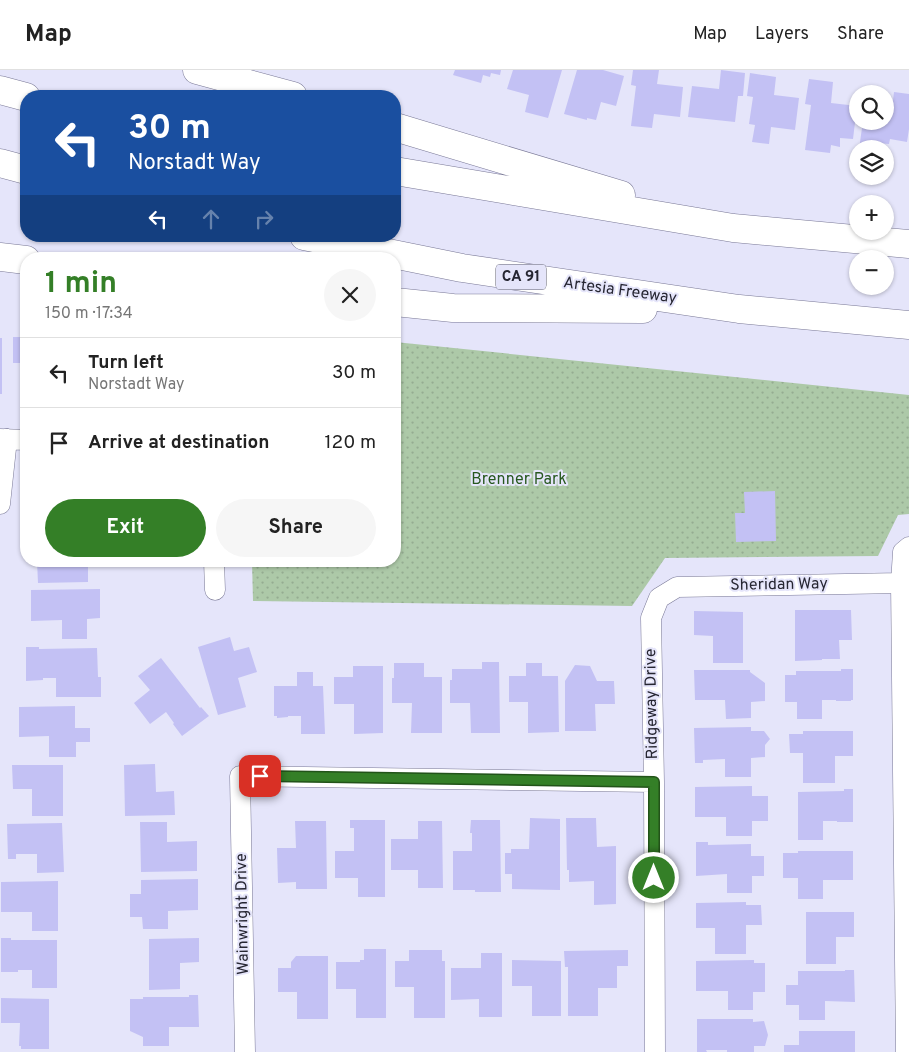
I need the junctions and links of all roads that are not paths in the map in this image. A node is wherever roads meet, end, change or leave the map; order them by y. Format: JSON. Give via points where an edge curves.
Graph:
{"nodes":[{"id":1,"x":197,"y":70,"type":"edge"},
{"id":2,"x":0,"y":90,"type":"edge"},
{"id":3,"x":271,"y":90,"type":"edge"},
{"id":4,"x":20,"y":95,"type":"edge"},
{"id":5,"x":401,"y":129,"type":"edge"},
{"id":6,"x":0,"y":163,"type":"edge"},
{"id":7,"x":20,"y":168,"type":"edge"},
{"id":8,"x":401,"y":172,"type":"edge"},
{"id":9,"x":733,"y":228,"type":"junction"},
{"id":10,"x":334,"y":242,"type":"edge"},
{"id":11,"x":909,"y":244,"type":"edge"},
{"id":12,"x":383,"y":252,"type":"edge"},
{"id":13,"x":401,"y":256,"type":"edge"},
{"id":14,"x":0,"y":257,"type":"edge"},
{"id":15,"x":20,"y":259,"type":"edge"},
{"id":16,"x":401,"y":303,"type":"edge"},
{"id":17,"x":739,"y":309,"type":"junction"},
{"id":18,"x":909,"y":325,"type":"edge"},
{"id":19,"x":11,"y":439,"type":"edge"},
{"id":20,"x":0,"y":504,"type":"edge"},
{"id":21,"x":909,"y":547,"type":"edge"},
{"id":22,"x":214,"y":567,"type":"edge"},
{"id":23,"x":902,"y":584,"type":"junction"},
{"id":24,"x":215,"y":590,"type":"dead end"},
{"id":25,"x":660,"y":598,"type":"joint"},
{"id":26,"x":654,"y":782,"type":"junction"},
{"id":27,"x":907,"y":804,"type":"edge"},
{"id":28,"x":245,"y":1052,"type":"edge"},
{"id":29,"x":655,"y":1052,"type":"edge"},
{"id":30,"x":906,"y":1052,"type":"edge"}],
"edges":[{"from":1,"to":3,"type":"highway"},
{"from":2,"to":4,"type":"highway"},
{"from":5,"to":9,"type":"highway"},
{"from":6,"to":7,"type":"highway"},
{"from":8,"to":9,"type":"highway"},
{"from":9,"to":11,"type":"highway"},
{"from":10,"to":12,"type":"highway","name":"Artesia Freeway","number":"CA 91"},
{"from":13,"to":17,"type":"highway","name":"Artesia Freeway","number":"CA 91","via":[[462,268]]},
{"from":14,"to":15,"type":"highway"},
{"from":16,"to":17,"type":"highway","via":[[454,308]]},
{"from":17,"to":18,"type":"highway","name":"Artesia Freeway","number":"CA 91"},
{"from":19,"to":20,"type":"street"},
{"from":21,"to":23,"type":"street","via":[[903,552]]},
{"from":22,"to":24,"type":"street"},
{"from":23,"to":25,"type":"street","name":"Sheridan Way","via":[[677,587]]},
{"from":23,"to":27,"type":"street"},
{"from":25,"to":26,"type":"street","name":"Ridgeway Drive","via":[[651,618]]},
{"from":26,"to":28,"type":"street","name":"Wainwright Drive","via":[[240,776]]},
{"from":26,"to":29,"type":"street","name":"Ridgeway Drive"},
{"from":27,"to":30,"type":"street"}]}
